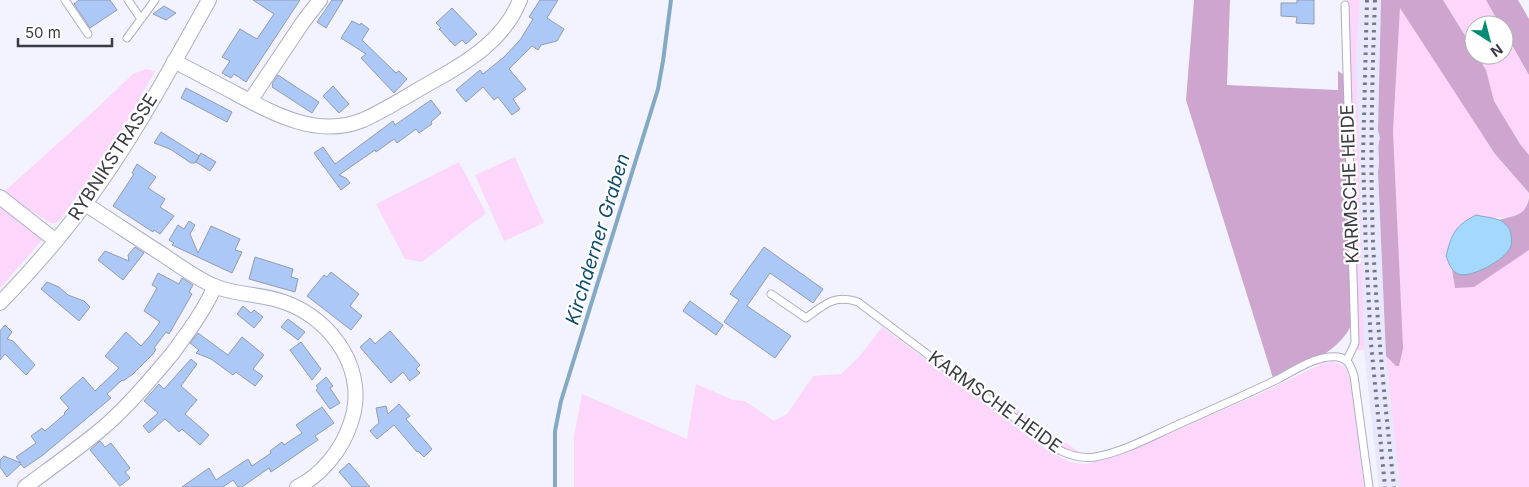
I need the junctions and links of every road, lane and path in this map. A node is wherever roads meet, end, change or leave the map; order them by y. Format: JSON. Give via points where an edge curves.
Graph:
{"nodes":[{"id":1,"x":65,"y":0,"type":"edge"},
{"id":2,"x":128,"y":0,"type":"edge"},
{"id":3,"x":155,"y":0,"type":"edge"},
{"id":4,"x":209,"y":0,"type":"edge"},
{"id":5,"x":320,"y":0,"type":"edge"},
{"id":6,"x":520,"y":0,"type":"edge"},
{"id":7,"x":1345,"y":5,"type":"dead end"},
{"id":8,"x":141,"y":19,"type":"junction"},
{"id":9,"x":88,"y":34,"type":"dead end"},
{"id":10,"x":127,"y":38,"type":"dead end"},
{"id":11,"x":174,"y":61,"type":"junction"},
{"id":12,"x":250,"y":101,"type":"junction"},
{"id":13,"x":0,"y":197,"type":"edge"},
{"id":14,"x":85,"y":204,"type":"junction"},
{"id":15,"x":56,"y":241,"type":"junction"},
{"id":16,"x":215,"y":286,"type":"junction"},
{"id":17,"x":771,"y":294,"type":"dead end"},
{"id":18,"x":0,"y":303,"type":"edge"},
{"id":19,"x":1347,"y":360,"type":"junction"},
{"id":20,"x":25,"y":487,"type":"edge"},
{"id":21,"x":297,"y":487,"type":"edge"},
{"id":22,"x":1369,"y":487,"type":"edge"}],
"edges":[{"from":1,"to":9,"type":"lane"},
{"from":2,"to":8,"type":"lane"},
{"from":3,"to":8,"type":"lane"},
{"from":4,"to":11,"type":"street","name":"RYBNIKSTRASSE"},
{"from":5,"to":12,"type":"street"},
{"from":6,"to":12,"type":"street","via":[[504,28],[489,45],[460,67],[363,120],[345,125],[317,126],[276,115]]},
{"from":7,"to":19,"type":"lane","name":"KARMSCHE HEIDE","via":[[1355,343]]},
{"from":8,"to":10,"type":"lane"},
{"from":11,"to":12,"type":"street"},
{"from":11,"to":14,"type":"street","name":"RYBNIKSTRASSE"},
{"from":13,"to":15,"type":"street"},
{"from":14,"to":15,"type":"street","name":"RYBNIKSTRASSE"},
{"from":14,"to":16,"type":"street","via":[[194,276]]},
{"from":15,"to":18,"type":"street","name":"RYBNIKSTRASSE"},
{"from":16,"to":20,"type":"street","via":[[186,336],[128,404],[83,444]]},
{"from":16,"to":21,"type":"street","via":[[284,302],[308,312],[332,333],[351,367],[356,398],[347,434],[329,463]]},
{"from":17,"to":19,"type":"lane","name":"KARMSCHE HEIDE","via":[[806,318],[837,299],[858,302],[1061,451],[1083,458],[1131,446],[1326,357]]},
{"from":19,"to":22,"type":"lane","via":[[1354,376]]}]}
